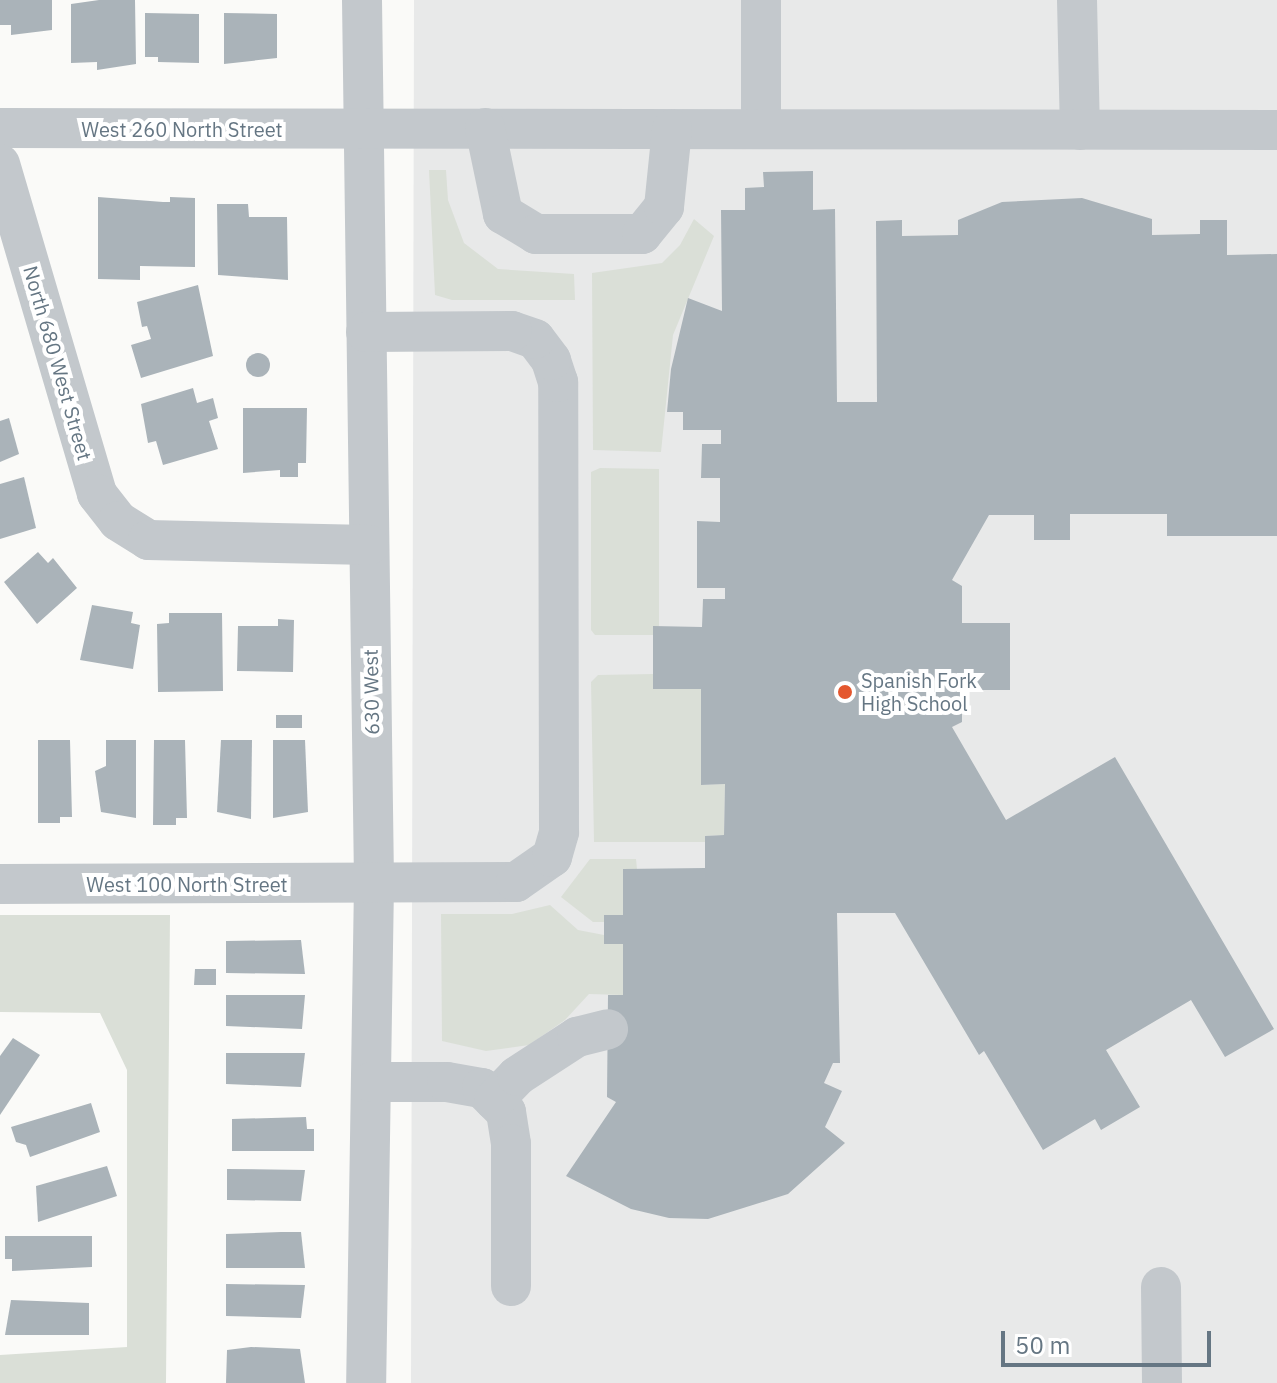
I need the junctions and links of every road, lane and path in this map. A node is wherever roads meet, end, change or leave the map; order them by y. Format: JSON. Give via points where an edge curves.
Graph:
{"nodes":[{"id":1,"x":362,"y":0,"type":"edge"},
{"id":2,"x":761,"y":0,"type":"edge"},
{"id":3,"x":1077,"y":0,"type":"edge"},
{"id":4,"x":0,"y":128,"type":"edge"},
{"id":5,"x":485,"y":128,"type":"junction"},
{"id":6,"x":672,"y":129,"type":"junction"},
{"id":7,"x":761,"y":129,"type":"junction"},
{"id":8,"x":364,"y":130,"type":"junction"},
{"id":9,"x":1080,"y":130,"type":"junction"},
{"id":10,"x":1277,"y":130,"type":"edge"},
{"id":11,"x":0,"y":164,"type":"edge"},
{"id":12,"x":366,"y":332,"type":"junction"},
{"id":13,"x":369,"y":545,"type":"junction"},
{"id":14,"x":0,"y":884,"type":"edge"},
{"id":15,"x":374,"y":884,"type":"junction"},
{"id":16,"x":608,"y":1029,"type":"dead end"},
{"id":17,"x":371,"y":1082,"type":"junction"},
{"id":18,"x":494,"y":1100,"type":"junction"},
{"id":19,"x":511,"y":1286,"type":"dead end"},
{"id":20,"x":1161,"y":1287,"type":"dead end"},
{"id":21,"x":366,"y":1383,"type":"edge"},
{"id":22,"x":1162,"y":1383,"type":"edge"}],
"edges":[{"from":1,"to":8,"type":"street","name":"630 West"},
{"from":2,"to":7,"type":"street"},
{"from":3,"to":9,"type":"street"},
{"from":4,"to":8,"type":"street","name":"West 260 North Street"},
{"from":5,"to":6,"type":"street","name":"West 260 North Street"},
{"from":5,"to":6,"type":"street","via":[[503,214],[536,234],[642,234],[664,207]]},
{"from":5,"to":8,"type":"street","name":"West 260 North Street"},
{"from":6,"to":7,"type":"street","name":"West 260 North Street"},
{"from":7,"to":9,"type":"street","name":"West 260 North Street"},
{"from":8,"to":12,"type":"street","name":"630 West"},
{"from":9,"to":10,"type":"street","name":"West 260 North Street"},
{"from":11,"to":13,"type":"street","name":"North 680 West Street","via":[[97,494],[118,521],[148,540]]},
{"from":12,"to":13,"type":"street","name":"630 West"},
{"from":12,"to":15,"type":"street","name":"West 100 North Street","via":[[512,331],[535,339],[551,360],[558,382],[559,832],[552,857],[516,882]]},
{"from":13,"to":15,"type":"street","name":"630 West"},
{"from":14,"to":15,"type":"street","name":"West 100 North Street"},
{"from":15,"to":17,"type":"street","name":"630 West"},
{"from":16,"to":18,"type":"street","via":[[577,1037],[517,1076]]},
{"from":17,"to":18,"type":"street","via":[[447,1082],[482,1088]]},
{"from":17,"to":21,"type":"street","name":"630 West"},
{"from":18,"to":19,"type":"street","via":[[506,1112],[511,1144]]},
{"from":20,"to":22,"type":"street"}]}
